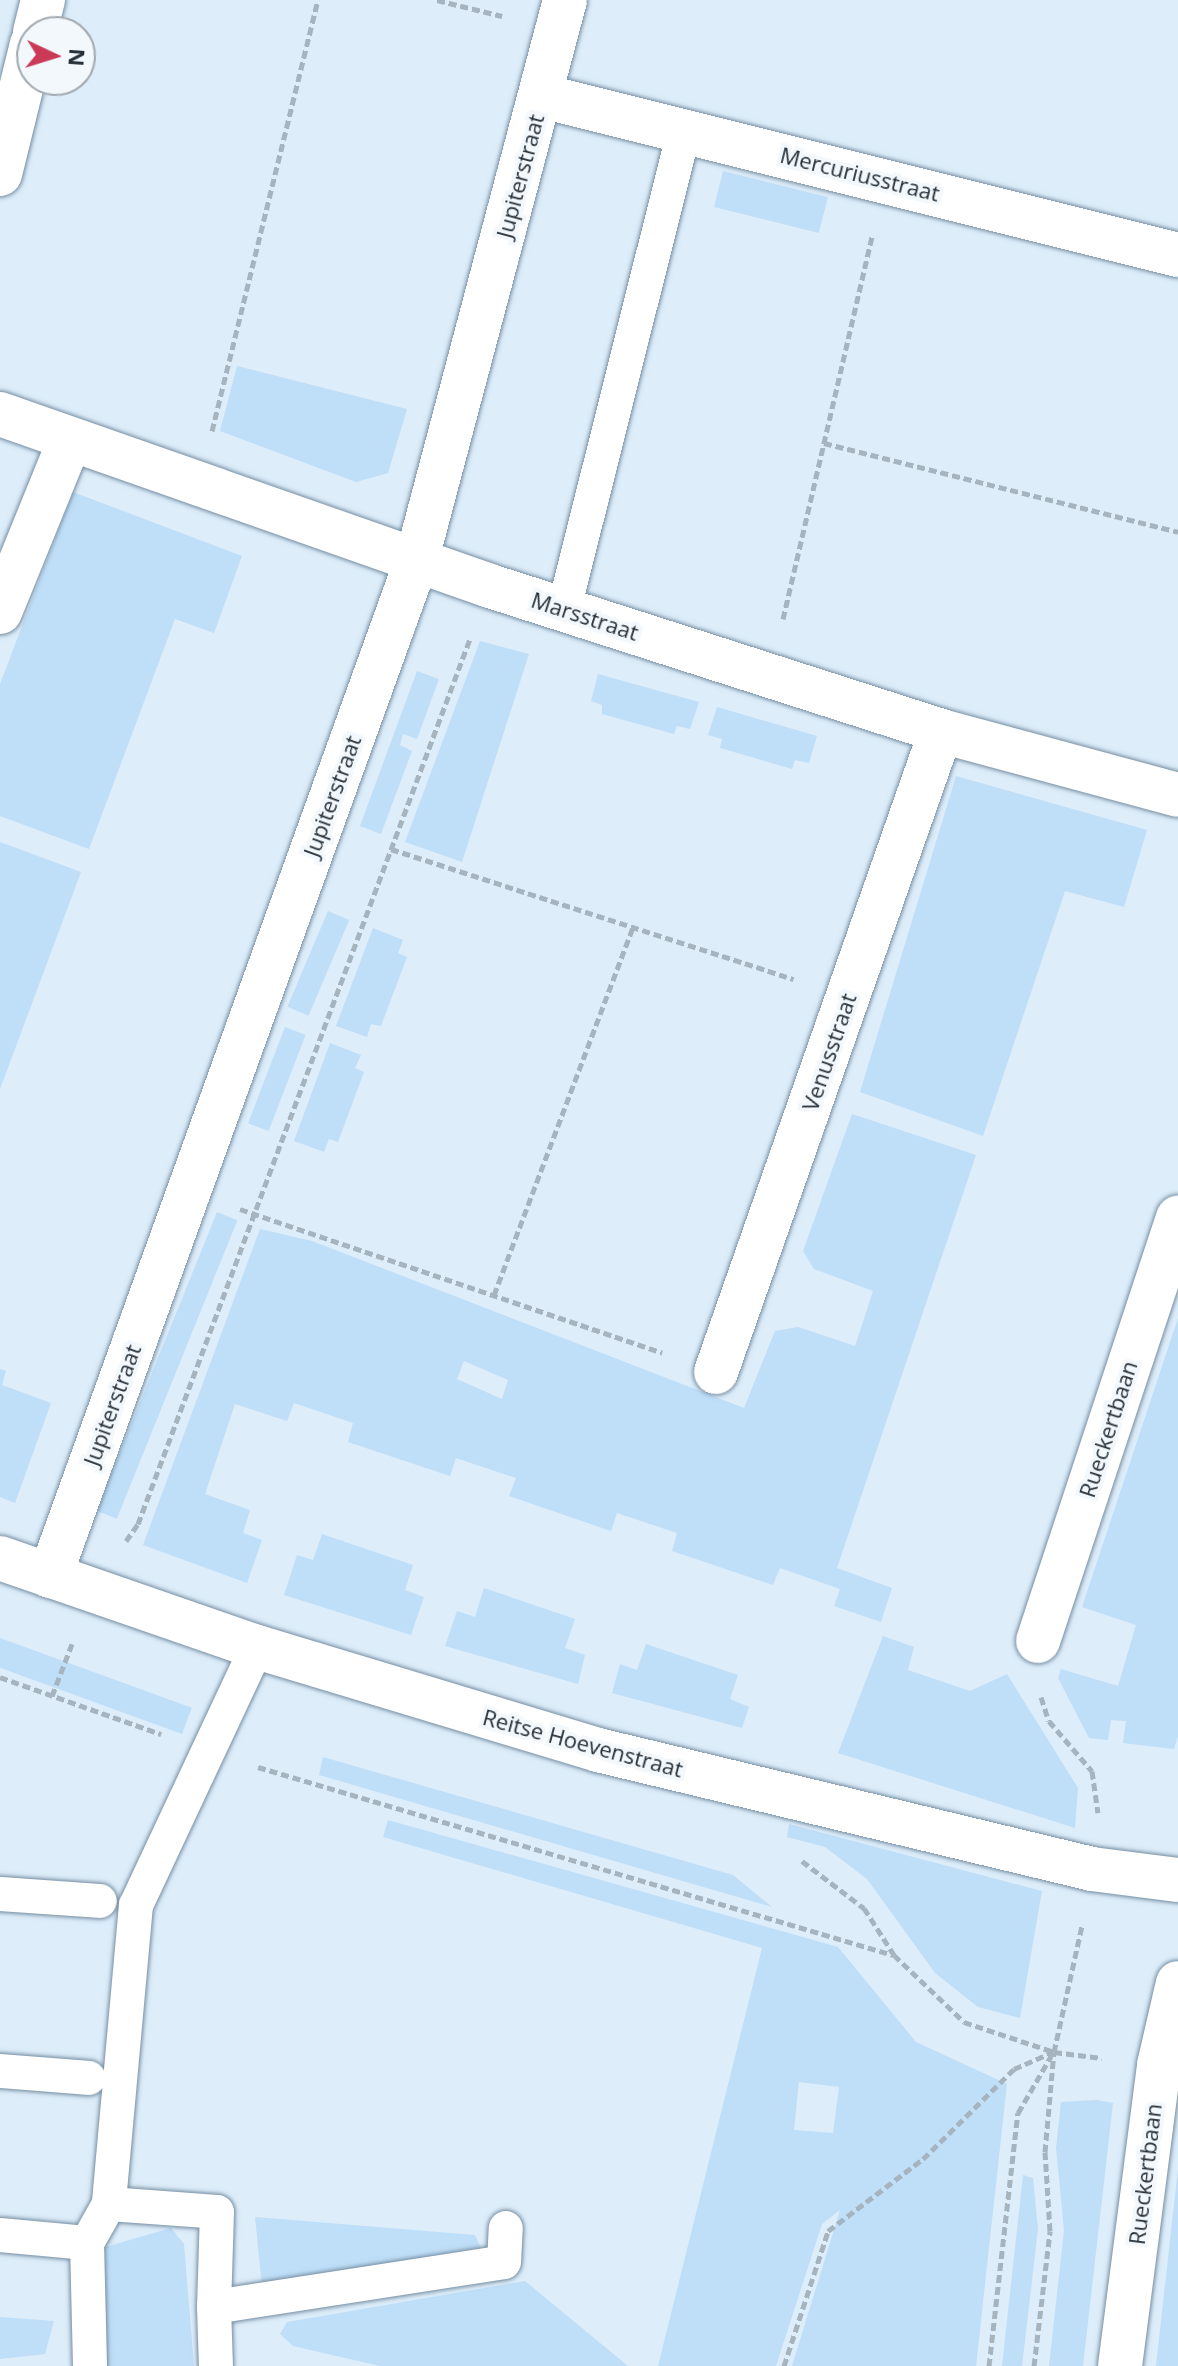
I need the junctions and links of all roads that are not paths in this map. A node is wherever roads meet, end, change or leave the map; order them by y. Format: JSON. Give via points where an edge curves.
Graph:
{"nodes":[{"id":1,"x":565,"y":0,"type":"edge"},
{"id":2,"x":19,"y":96,"type":"edge"},
{"id":3,"x":542,"y":96,"type":"junction"},
{"id":4,"x":684,"y":130,"type":"junction"},
{"id":5,"x":0,"y":174,"type":"edge"},
{"id":6,"x":1178,"y":255,"type":"edge"},
{"id":7,"x":0,"y":414,"type":"edge"},
{"id":8,"x":69,"y":442,"type":"junction"},
{"id":9,"x":416,"y":562,"type":"junction"},
{"id":10,"x":564,"y":609,"type":"junction"},
{"id":11,"x":0,"y":612,"type":"edge"},
{"id":12,"x":941,"y":731,"type":"junction"},
{"id":13,"x":1178,"y":795,"type":"edge"},
{"id":14,"x":1178,"y":1218,"type":"edge"},
{"id":15,"x":716,"y":1372,"type":"road end"},
{"id":16,"x":0,"y":1558,"type":"edge"},
{"id":17,"x":70,"y":1583,"type":"junction"},
{"id":18,"x":1038,"y":1641,"type":"dead end"},
{"id":19,"x":257,"y":1647,"type":"junction"},
{"id":20,"x":1178,"y":1880,"type":"edge"},
{"id":21,"x":0,"y":1894,"type":"edge"},
{"id":22,"x":100,"y":1901,"type":"dead end"},
{"id":23,"x":1178,"y":1983,"type":"edge"},
{"id":24,"x":0,"y":2071,"type":"edge"},
{"id":25,"x":89,"y":2078,"type":"dead end"},
{"id":26,"x":109,"y":2204,"type":"junction"},
{"id":27,"x":506,"y":2228,"type":"dead end"},
{"id":28,"x":0,"y":2235,"type":"edge"},
{"id":29,"x":87,"y":2243,"type":"junction"},
{"id":30,"x":214,"y":2307,"type":"junction"},
{"id":31,"x":90,"y":2366,"type":"edge"},
{"id":32,"x":216,"y":2366,"type":"edge"},
{"id":33,"x":1120,"y":2366,"type":"edge"}],
"edges":[{"from":1,"to":3,"type":"street","name":"Jupiterstraat"},
{"from":2,"to":5,"type":"street"},
{"from":3,"to":4,"type":"street","name":"Mercuriusstraat"},
{"from":3,"to":9,"type":"street","name":"Jupiterstraat"},
{"from":4,"to":6,"type":"street","name":"Mercuriusstraat"},
{"from":4,"to":10,"type":"lane"},
{"from":7,"to":8,"type":"street","name":"Marsstraat"},
{"from":8,"to":9,"type":"street","name":"Marsstraat"},
{"from":8,"to":11,"type":"street"},
{"from":9,"to":10,"type":"street","name":"Marsstraat"},
{"from":9,"to":17,"type":"street","name":"Jupiterstraat","via":[[189,1193]]},
{"from":10,"to":12,"type":"street","name":"Marsstraat"},
{"from":12,"to":13,"type":"street","name":"Marsstraat"},
{"from":12,"to":15,"type":"street","name":"Venusstraat"},
{"from":14,"to":18,"type":"street","name":"Rueckertbaan"},
{"from":16,"to":17,"type":"street","name":"Reitse Hoevenstraat"},
{"from":17,"to":19,"type":"street","name":"Reitse Hoevenstraat"},
{"from":19,"to":20,"type":"street","name":"Reitse Hoevenstraat","via":[[598,1750],[1092,1869]]},
{"from":19,"to":26,"type":"lane","via":[[136,1905]]},
{"from":21,"to":22,"type":"lane"},
{"from":23,"to":33,"type":"street","name":"Rueckertbaan","via":[[1159,2065]]},
{"from":24,"to":25,"type":"lane"},
{"from":26,"to":29,"type":"lane"},
{"from":26,"to":30,"type":"lane","via":[[217,2212]]},
{"from":27,"to":30,"type":"lane","via":[[504,2262]]},
{"from":28,"to":29,"type":"lane"},
{"from":29,"to":31,"type":"lane"},
{"from":30,"to":32,"type":"lane"}]}
